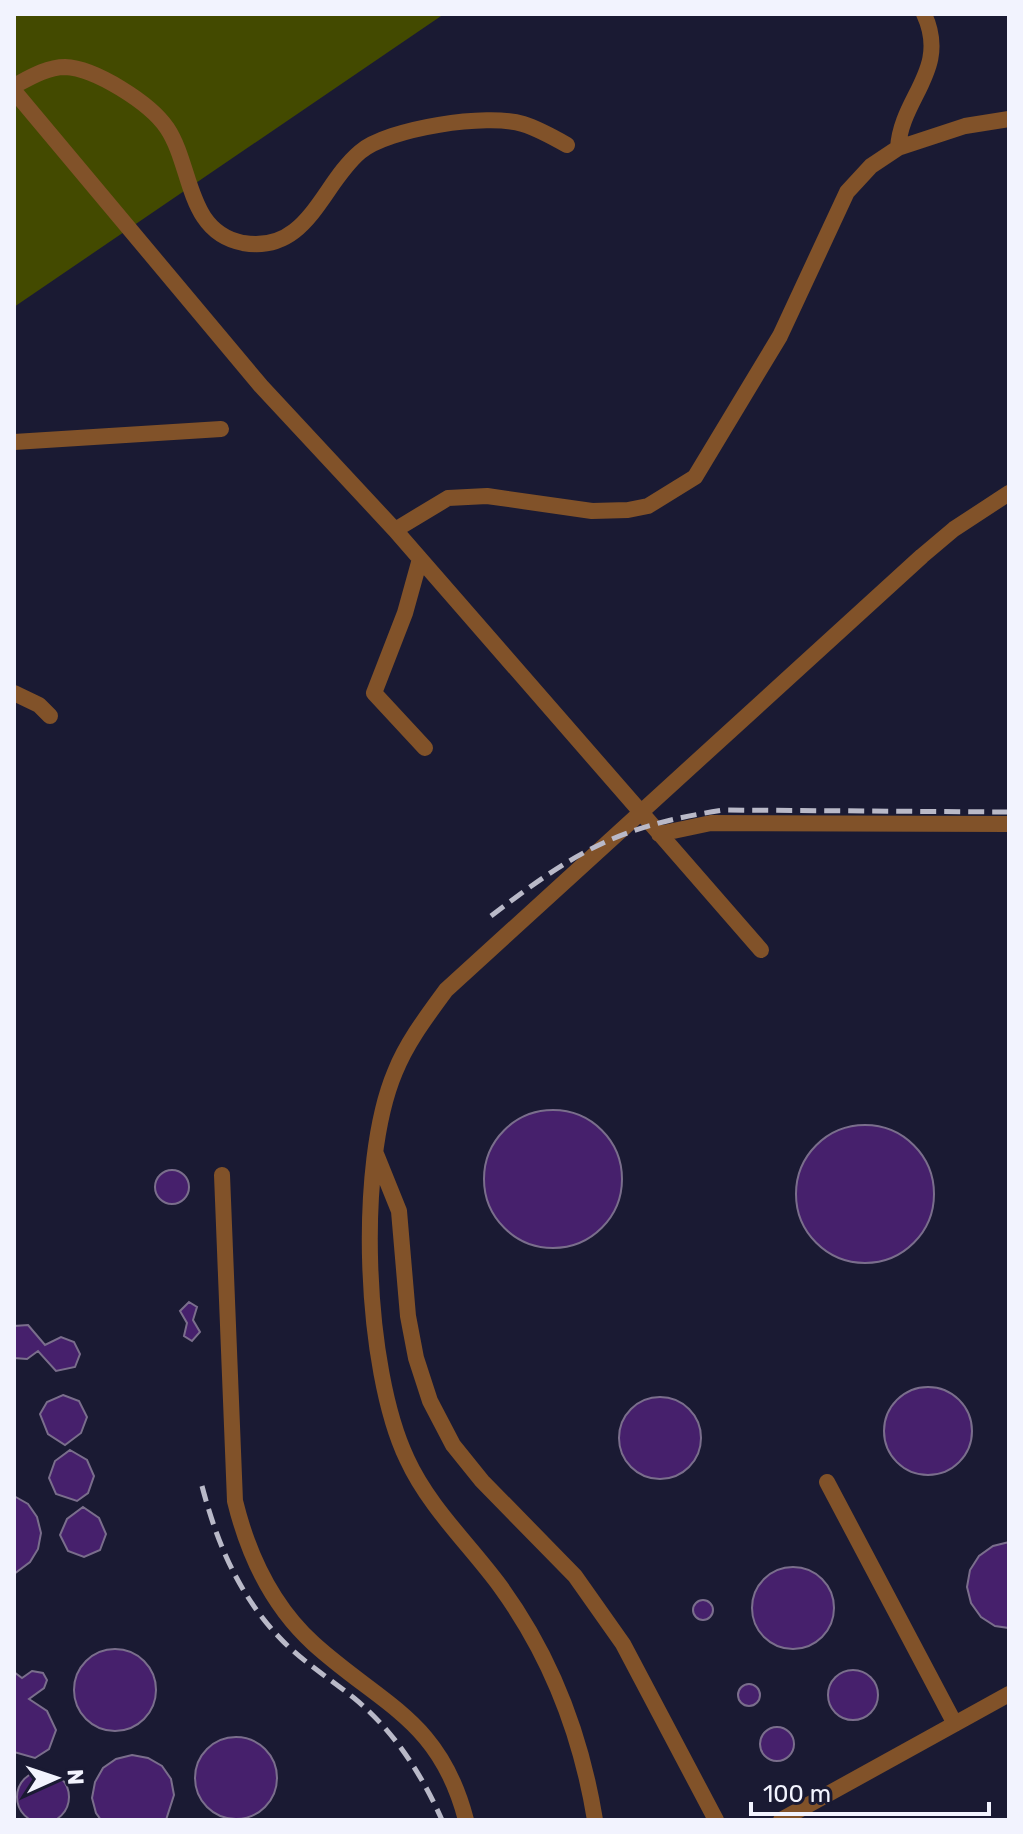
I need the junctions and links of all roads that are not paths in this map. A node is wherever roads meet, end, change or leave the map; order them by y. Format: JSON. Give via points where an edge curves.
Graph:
{"nodes":[{"id":1,"x":924,"y":14,"type":"edge"},
{"id":2,"x":14,"y":89,"type":"edge"},
{"id":3,"x":1009,"y":119,"type":"edge"},
{"id":4,"x":567,"y":145,"type":"dead end"},
{"id":5,"x":898,"y":148,"type":"junction"},
{"id":6,"x":221,"y":429,"type":"dead end"},
{"id":7,"x":14,"y":442,"type":"edge"},
{"id":8,"x":1009,"y":493,"type":"edge"},
{"id":9,"x":395,"y":530,"type":"junction"},
{"id":10,"x":420,"y":559,"type":"junction"},
{"id":11,"x":14,"y":693,"type":"edge"},
{"id":12,"x":50,"y":716,"type":"dead end"},
{"id":13,"x":425,"y":748,"type":"dead end"},
{"id":14,"x":639,"y":811,"type":"junction"},
{"id":15,"x":1009,"y":824,"type":"edge"},
{"id":16,"x":659,"y":834,"type":"junction"},
{"id":17,"x":761,"y":950,"type":"dead end"},
{"id":18,"x":373,"y":1147,"type":"junction"},
{"id":19,"x":222,"y":1175,"type":"dead end"},
{"id":20,"x":827,"y":1482,"type":"dead end"},
{"id":21,"x":1009,"y":1694,"type":"edge"},
{"id":22,"x":955,"y":1724,"type":"junction"},
{"id":23,"x":466,"y":1820,"type":"edge"},
{"id":24,"x":595,"y":1820,"type":"edge"},
{"id":25,"x":716,"y":1820,"type":"edge"},
{"id":26,"x":781,"y":1820,"type":"edge"}],
"edges":[{"from":1,"to":5,"type":"street","via":[[933,53],[899,131]]},
{"from":2,"to":4,"type":"street","via":[[34,75],[63,67],[123,90],[166,126],[204,219],[223,237],[244,243],[266,244],[292,234],[308,221],[358,153],[404,130],[521,123]]},
{"from":2,"to":9,"type":"street","via":[[261,386]]},
{"from":3,"to":5,"type":"street","via":[[965,126]]},
{"from":5,"to":9,"type":"street","via":[[871,166],[847,192],[780,336],[695,477],[648,506],[628,510],[592,511],[487,496],[448,498]]},
{"from":6,"to":7,"type":"street"},
{"from":8,"to":14,"type":"street","via":[[954,529]]},
{"from":9,"to":10,"type":"street"},
{"from":10,"to":13,"type":"street","via":[[374,693]]},
{"from":10,"to":14,"type":"street"},
{"from":11,"to":12,"type":"street"},
{"from":14,"to":16,"type":"street"},
{"from":14,"to":18,"type":"street","via":[[446,990],[395,1072]]},
{"from":15,"to":16,"type":"street","via":[[711,823]]},
{"from":16,"to":17,"type":"street"},
{"from":18,"to":24,"type":"street","via":[[375,1319],[391,1413],[406,1459],[429,1499],[500,1586],[552,1672],[571,1720]]},
{"from":18,"to":25,"type":"street","via":[[399,1211],[408,1316],[430,1401],[453,1445],[575,1576],[623,1644]]},
{"from":19,"to":23,"type":"street","via":[[235,1501],[243,1536],[294,1624],[414,1725],[442,1756]]},
{"from":20,"to":22,"type":"street"},
{"from":21,"to":22,"type":"street"},
{"from":22,"to":26,"type":"street"}]}
